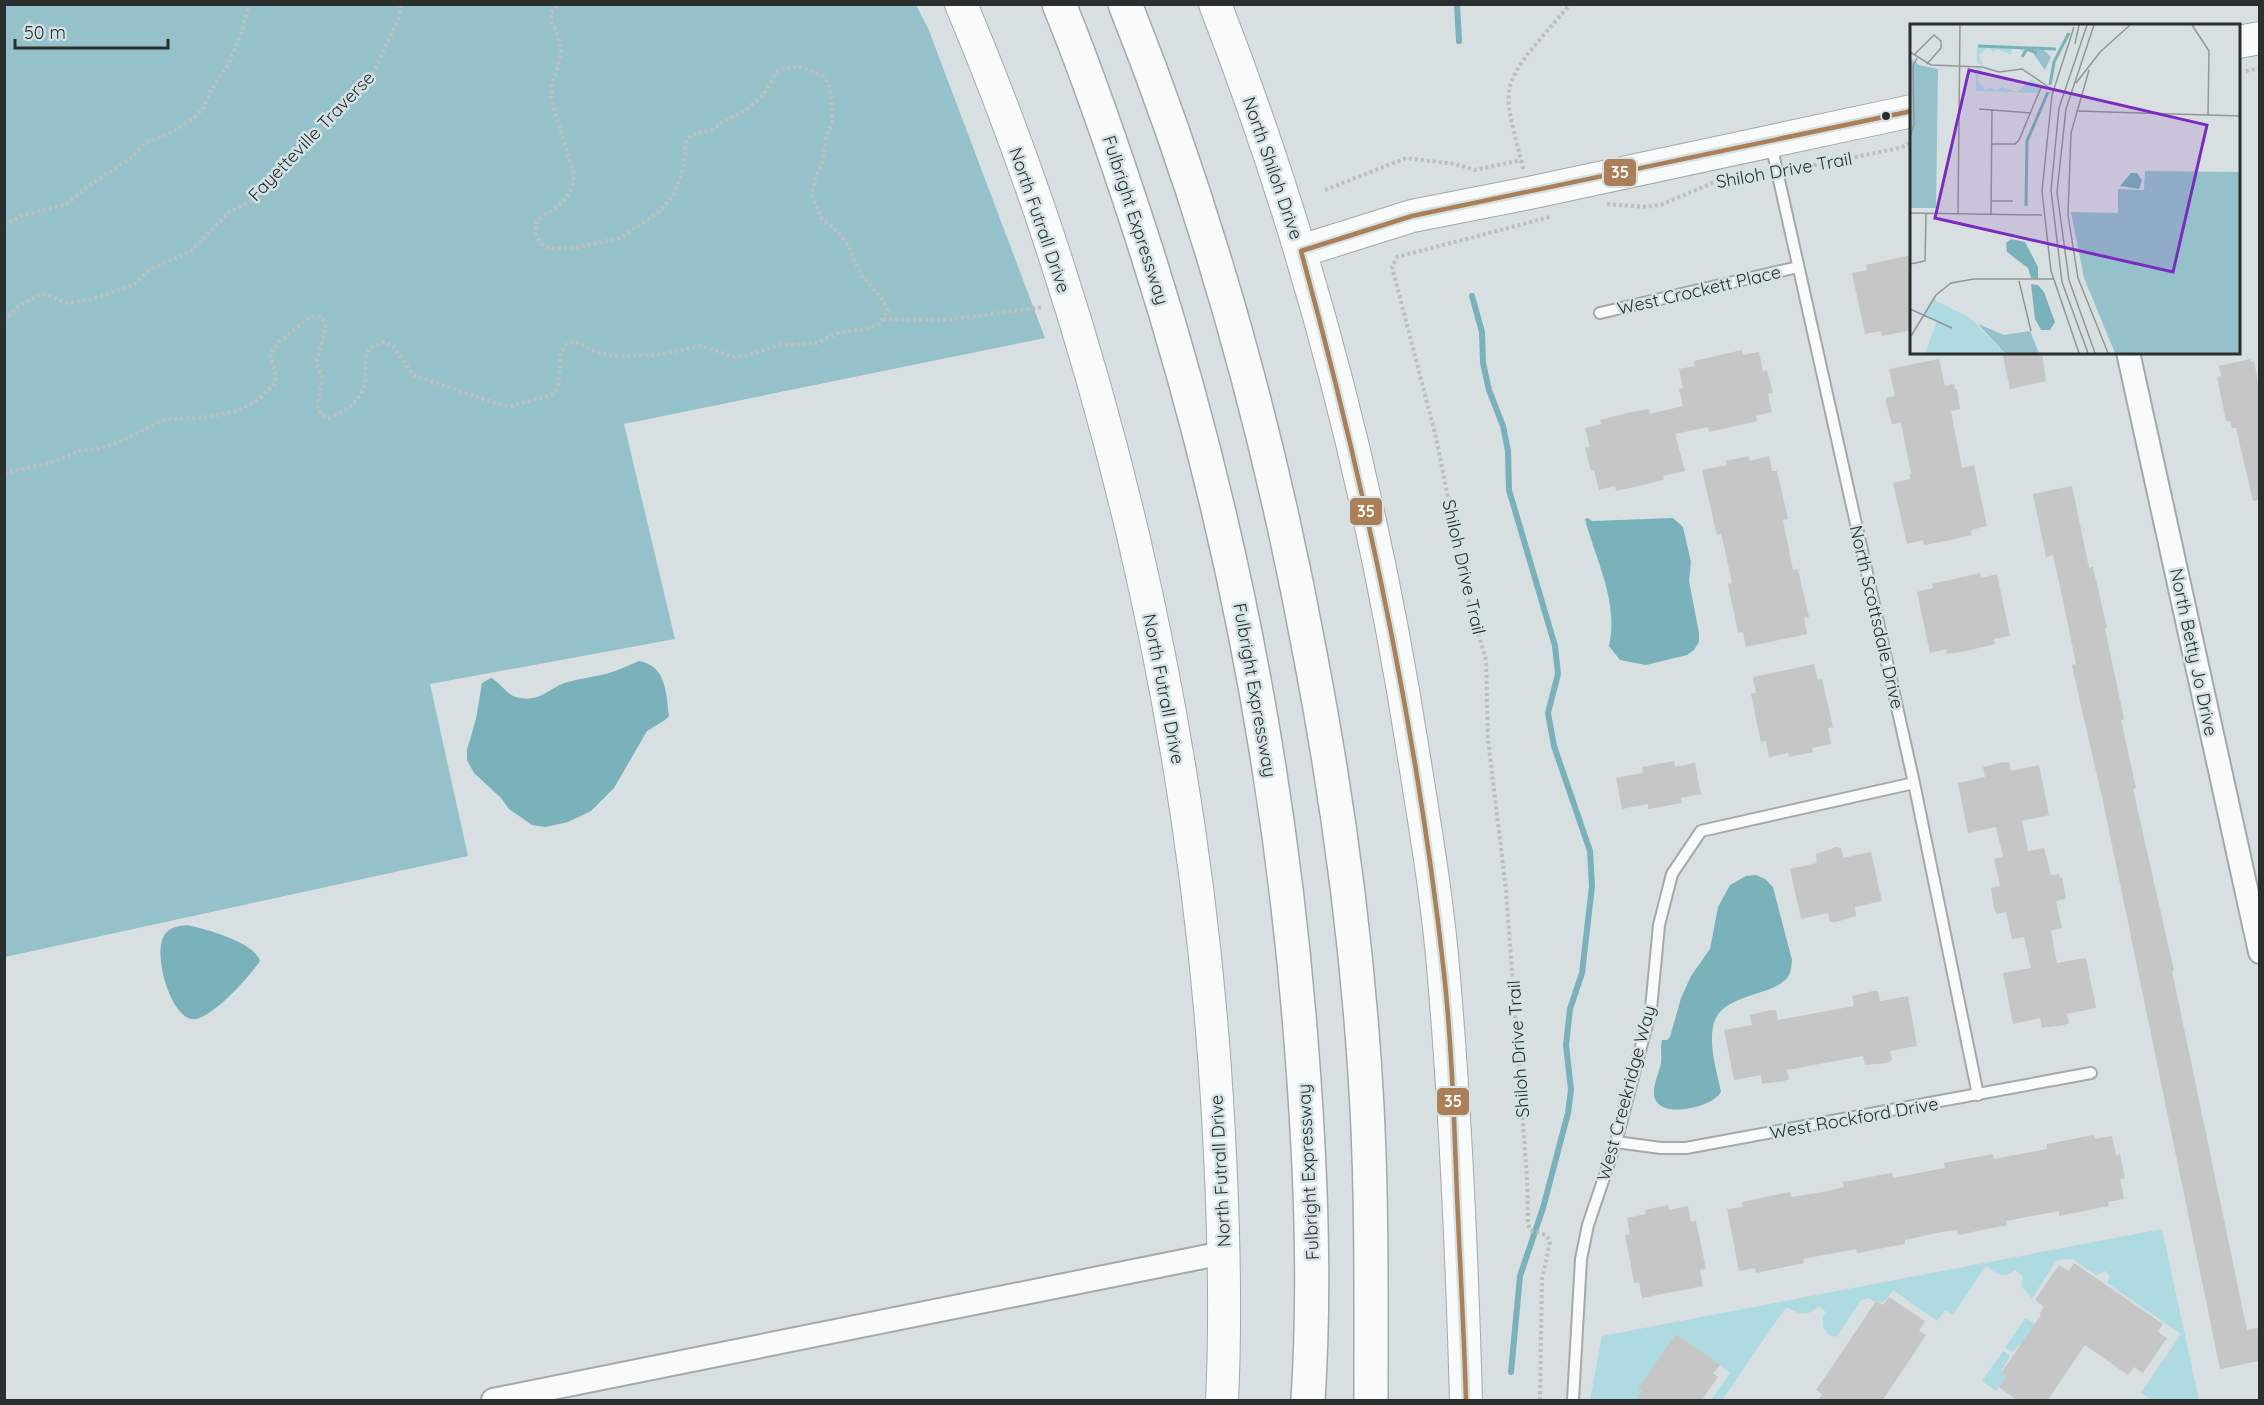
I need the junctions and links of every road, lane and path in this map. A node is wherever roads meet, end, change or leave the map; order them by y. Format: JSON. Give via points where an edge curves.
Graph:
{"nodes":[{"id":1,"x":249,"y":4,"type":"edge"},
{"id":2,"x":401,"y":4,"type":"edge"},
{"id":3,"x":559,"y":4,"type":"edge"},
{"id":4,"x":961,"y":4,"type":"edge"},
{"id":5,"x":1059,"y":4,"type":"edge"},
{"id":6,"x":1125,"y":4,"type":"edge"},
{"id":7,"x":1215,"y":4,"type":"edge"},
{"id":8,"x":1570,"y":4,"type":"edge"},
{"id":9,"x":2259,"y":38,"type":"edge"},
{"id":10,"x":2242,"y":57,"type":"edge"},
{"id":11,"x":2259,"y":68,"type":"edge"},
{"id":12,"x":1910,"y":111,"type":"edge"},
{"id":13,"x":1770,"y":141,"type":"junction"},
{"id":14,"x":1910,"y":143,"type":"edge"},
{"id":15,"x":1521,"y":160,"type":"junction"},
{"id":16,"x":1777,"y":172,"type":"junction"},
{"id":17,"x":1324,"y":190,"type":"dead end"},
{"id":18,"x":1529,"y":193,"type":"junction"},
{"id":19,"x":1598,"y":205,"type":"dead end"},
{"id":20,"x":1554,"y":216,"type":"dead end"},
{"id":21,"x":4,"y":225,"type":"edge"},
{"id":22,"x":1301,"y":251,"type":"junction"},
{"id":23,"x":1798,"y":267,"type":"junction"},
{"id":24,"x":1051,"y":306,"type":"dead end"},
{"id":25,"x":1600,"y":313,"type":"dead end"},
{"id":26,"x":884,"y":319,"type":"junction"},
{"id":27,"x":4,"y":321,"type":"edge"},
{"id":28,"x":2128,"y":354,"type":"edge"},
{"id":29,"x":4,"y":473,"type":"edge"},
{"id":30,"x":1914,"y":783,"type":"junction"},
{"id":31,"x":2259,"y":952,"type":"edge"},
{"id":32,"x":2091,"y":1073,"type":"dead end"},
{"id":33,"x":1978,"y":1095,"type":"junction"},
{"id":34,"x":1616,"y":1142,"type":"junction"},
{"id":35,"x":1223,"y":1253,"type":"junction"},
{"id":36,"x":1312,"y":1334,"type":"junction"},
{"id":37,"x":493,"y":1401,"type":"edge"},
{"id":38,"x":1222,"y":1401,"type":"edge"},
{"id":39,"x":1296,"y":1401,"type":"edge"},
{"id":40,"x":1308,"y":1401,"type":"edge"},
{"id":41,"x":1371,"y":1401,"type":"edge"},
{"id":42,"x":1466,"y":1401,"type":"edge"},
{"id":43,"x":1540,"y":1401,"type":"edge"},
{"id":44,"x":1573,"y":1401,"type":"edge"}],
"edges":[{"from":1,"to":21,"type":"path","via":[[225,71],[194,118],[171,133],[146,142],[130,159],[65,205],[23,215]]},
{"from":2,"to":27,"type":"path","name":"Fayetteville Traverse","via":[[399,18],[373,74],[348,94],[329,122],[301,144],[253,200],[229,212],[190,252],[150,269],[133,285],[89,300],[66,303],[40,294]]},
{"from":3,"to":26,"type":"path","via":[[551,13],[561,51],[550,91],[574,174],[571,191],[562,204],[537,221],[536,236],[541,243],[555,249],[596,244],[620,238],[649,219],[674,194],[691,135],[712,130],[745,111],[764,93],[777,72],[801,67],[823,76],[832,101],[832,123],[812,196],[822,219],[848,245],[861,275],[881,297],[888,310]]},
{"from":4,"to":35,"type":"main road","name":"North Futrall Drive","via":[[1070,305],[1107,433],[1151,619],[1184,792],[1204,949],[1215,1071]]},
{"from":5,"to":36,"type":"highway","name":"Fulbright Expressway","via":[[1119,165],[1185,377],[1214,486],[1263,724],[1294,953],[1313,1256]]},
{"from":6,"to":41,"type":"highway","via":[[1177,147],[1245,369],[1277,493],[1321,710],[1341,834],[1367,1104],[1372,1248]]},
{"from":7,"to":22,"type":"main road","name":"North Shiloh Drive"},
{"from":8,"to":15,"type":"path","via":[[1512,78],[1508,93]]},
{"from":9,"to":10,"type":"main road"},
{"from":10,"to":11,"type":"path"},
{"from":12,"to":13,"type":"main road"},
{"from":13,"to":16,"type":"lane","name":"North Scottsdale Drive"},
{"from":13,"to":18,"type":"main road"},
{"from":14,"to":16,"type":"path","name":"Shiloh Drive Trail","via":[[1900,148]]},
{"from":15,"to":17,"type":"path","via":[[1474,170],[1406,158]]},
{"from":15,"to":18,"type":"path"},
{"from":16,"to":19,"type":"path","name":"Shiloh Drive Trail","via":[[1713,182],[1655,205]]},
{"from":16,"to":23,"type":"lane","name":"North Scottsdale Drive"},
{"from":18,"to":22,"type":"main road","via":[[1412,216]]},
{"from":20,"to":43,"type":"path","name":"Shiloh Drive Trail","via":[[1397,257],[1392,267],[1437,437],[1468,598],[1486,660],[1488,740],[1506,890],[1528,1224],[1530,1230],[1546,1235],[1550,1242],[1542,1279]]},
{"from":22,"to":42,"type":"main road","name":"North Shiloh Drive","via":[[1352,441],[1383,579],[1426,830],[1444,976]]},
{"from":23,"to":25,"type":"lane","name":"West Crockett Place"},
{"from":23,"to":30,"type":"lane","name":"North Scottsdale Drive"},
{"from":24,"to":26,"type":"path","via":[[946,320]]},
{"from":26,"to":29,"type":"path","via":[[872,328],[838,333],[817,343],[780,345],[735,357],[701,346],[657,355],[615,356],[573,342],[560,354],[560,372],[552,395],[512,406],[413,375],[393,346],[384,342],[369,348],[364,382],[355,403],[329,418],[321,415],[318,406],[322,377],[316,363],[326,327],[319,316],[310,316],[270,354],[275,384],[255,402],[217,416],[163,420],[102,448]]},
{"from":28,"to":31,"type":"street","name":"North Betty Jo Drive"},
{"from":30,"to":33,"type":"lane","name":"North Scottsdale Drive"},
{"from":30,"to":34,"type":"lane","name":"West Creekridge Way","via":[[1701,831],[1672,874],[1659,926],[1651,1009]]},
{"from":32,"to":33,"type":"lane","name":"West Rockford Drive"},
{"from":33,"to":34,"type":"lane","name":"West Rockford Drive","via":[[1686,1148]]},
{"from":34,"to":44,"type":"lane","name":"West Creekridge Way","via":[[1588,1225],[1581,1259]]},
{"from":35,"to":37,"type":"street"},
{"from":35,"to":38,"type":"main road","name":"North Futrall Drive"},
{"from":36,"to":39,"type":"highway"},
{"from":36,"to":40,"type":"highway","name":"Fulbright Expressway"}]}
